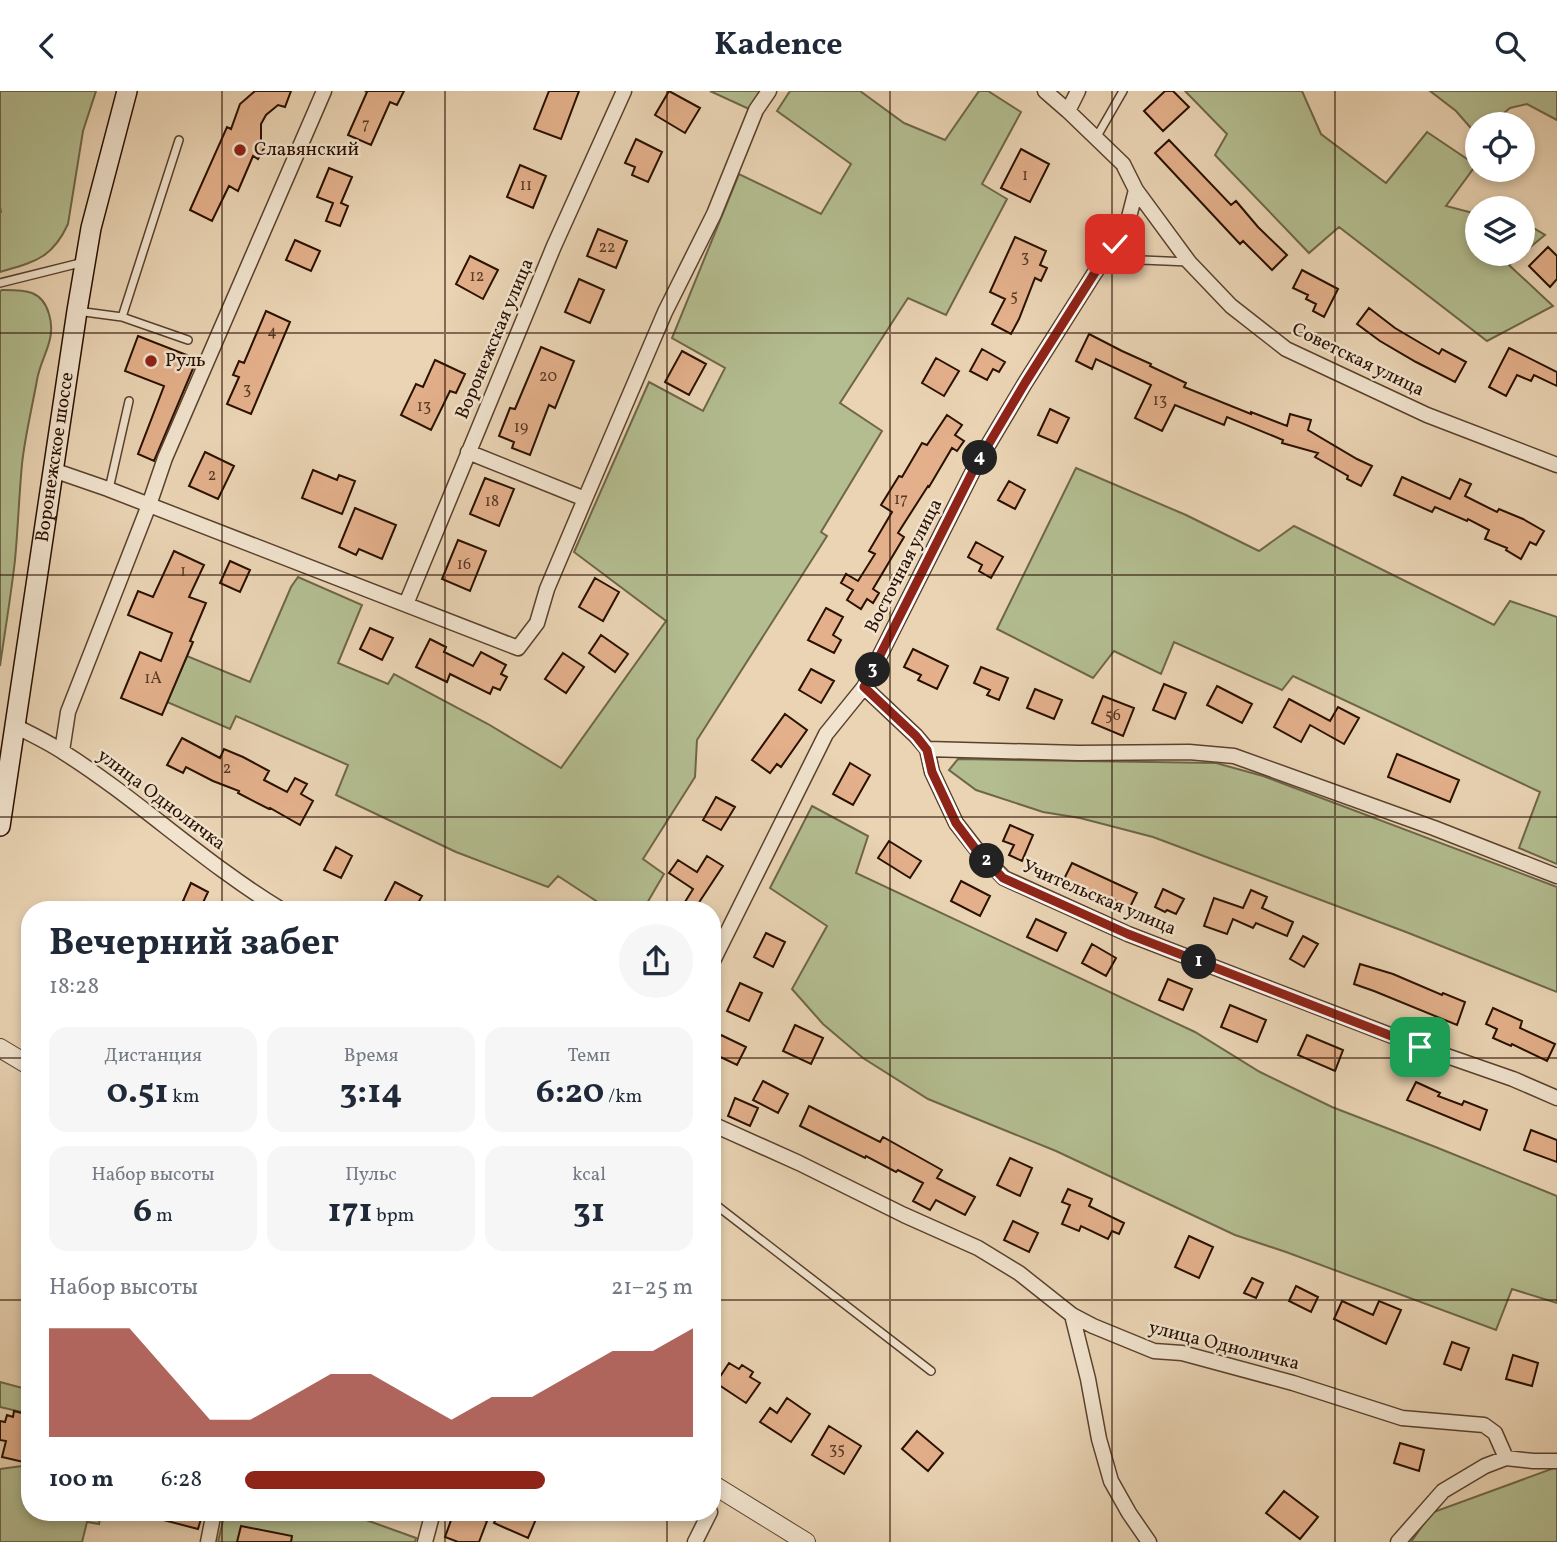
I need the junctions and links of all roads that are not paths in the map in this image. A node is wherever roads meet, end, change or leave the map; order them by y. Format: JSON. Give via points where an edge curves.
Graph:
{"nodes":[{"id":1,"x":127,"y":91,"type":"edge"},
{"id":2,"x":324,"y":91,"type":"edge"},
{"id":3,"x":624,"y":91,"type":"edge"},
{"id":4,"x":769,"y":91,"type":"edge"},
{"id":5,"x":1045,"y":91,"type":"edge"},
{"id":6,"x":1078,"y":91,"type":"edge"},
{"id":7,"x":1123,"y":91,"type":"edge"},
{"id":8,"x":1068,"y":111,"type":"junction"},
{"id":9,"x":1096,"y":138,"type":"junction"},
{"id":10,"x":179,"y":140,"type":"dead end"},
{"id":11,"x":1136,"y":190,"type":"junction"},
{"id":12,"x":85,"y":261,"type":"junction"},
{"id":13,"x":1103,"y":261,"type":"junction"},
{"id":14,"x":1189,"y":262,"type":"junction"},
{"id":15,"x":0,"y":283,"type":"edge"},
{"id":16,"x":76,"y":311,"type":"junction"},
{"id":17,"x":121,"y":317,"type":"junction"},
{"id":18,"x":188,"y":339,"type":"dead end"},
{"id":19,"x":129,"y":401,"type":"dead end"},
{"id":20,"x":468,"y":452,"type":"junction"},
{"id":21,"x":1557,"y":465,"type":"edge"},
{"id":22,"x":53,"y":470,"type":"junction"},
{"id":23,"x":108,"y":489,"type":"junction"},
{"id":24,"x":585,"y":499,"type":"junction"},
{"id":25,"x":149,"y":505,"type":"junction"},
{"id":26,"x":406,"y":604,"type":"junction"},
{"id":27,"x":864,"y":687,"type":"junction"},
{"id":28,"x":12,"y":724,"type":"junction"},
{"id":29,"x":927,"y":750,"type":"junction"},
{"id":30,"x":62,"y":751,"type":"junction"},
{"id":31,"x":0,"y":826,"type":"edge"},
{"id":32,"x":1557,"y":876,"type":"edge"},
{"id":33,"x":266,"y":901,"type":"edge"},
{"id":34,"x":721,"y":945,"type":"edge"},
{"id":35,"x":0,"y":1048,"type":"edge"},
{"id":36,"x":21,"y":1061,"type":"edge"},
{"id":37,"x":1557,"y":1098,"type":"edge"},
{"id":38,"x":721,"y":1128,"type":"edge"},
{"id":39,"x":721,"y":1209,"type":"edge"},
{"id":40,"x":1072,"y":1315,"type":"junction"},
{"id":41,"x":931,"y":1371,"type":"dead end"},
{"id":42,"x":1506,"y":1458,"type":"junction"},
{"id":43,"x":1557,"y":1461,"type":"edge"},
{"id":44,"x":721,"y":1489,"type":"edge"},
{"id":45,"x":212,"y":1521,"type":"edge"},
{"id":46,"x":431,"y":1521,"type":"edge"},
{"id":47,"x":706,"y":1521,"type":"edge"},
{"id":48,"x":208,"y":1542,"type":"edge"},
{"id":49,"x":425,"y":1542,"type":"edge"},
{"id":50,"x":695,"y":1542,"type":"edge"},
{"id":51,"x":806,"y":1542,"type":"edge"},
{"id":52,"x":1149,"y":1542,"type":"edge"},
{"id":53,"x":1398,"y":1542,"type":"edge"}],
"edges":[{"from":1,"to":12,"type":"main road","name":"Воронежское шоссе"},
{"from":2,"to":25,"type":"street","via":[[165,458]]},
{"from":3,"to":20,"type":"street","name":"Воронежская улица"},
{"from":4,"to":24,"type":"street","via":[[756,110],[715,213],[665,312]]},
{"from":5,"to":8,"type":"street","name":"Советская улица"},
{"from":6,"to":8,"type":"street"},
{"from":7,"to":9,"type":"lane"},
{"from":8,"to":9,"type":"street","name":"Советская улица"},
{"from":9,"to":11,"type":"street","name":"Советская улица","via":[[1123,165]]},
{"from":10,"to":17,"type":"lane"},
{"from":11,"to":13,"type":"street","name":"Восточная улица","via":[[1129,217]]},
{"from":11,"to":14,"type":"street","name":"Советская улица"},
{"from":12,"to":15,"type":"lane"},
{"from":12,"to":16,"type":"main road","name":"Воронежское шоссе"},
{"from":13,"to":14,"type":"lane"},
{"from":13,"to":27,"type":"street","name":"Восточная улица","via":[[975,467]]},
{"from":14,"to":21,"type":"street","name":"Советская улица","via":[[1231,306],[1286,349],[1427,415]]},
{"from":16,"to":17,"type":"lane"},
{"from":16,"to":22,"type":"main road","name":"Воронежское шоссе"},
{"from":17,"to":18,"type":"lane"},
{"from":19,"to":23,"type":"lane"},
{"from":20,"to":24,"type":"street"},
{"from":20,"to":26,"type":"street","name":"Воронежская улица"},
{"from":22,"to":23,"type":"street"},
{"from":22,"to":28,"type":"main road","name":"Воронежское шоссе"},
{"from":23,"to":25,"type":"street"},
{"from":24,"to":26,"type":"street","via":[[537,623],[518,648]]},
{"from":25,"to":26,"type":"street"},
{"from":25,"to":30,"type":"street","via":[[68,712]]},
{"from":27,"to":29,"type":"street","name":"Учительская улица"},
{"from":27,"to":34,"type":"street","name":"Восточная улица","via":[[827,734]]},
{"from":28,"to":30,"type":"street","name":"улица Одноличка"},
{"from":28,"to":31,"type":"main road","name":"Воронежское шоссе"},
{"from":29,"to":32,"type":"street","via":[[1234,755]]},
{"from":29,"to":37,"type":"street","name":"Учительская улица","via":[[956,823],[1003,878],[1128,934]]},
{"from":30,"to":33,"type":"street","name":"улица Одноличка"},
{"from":35,"to":36,"type":"street"},
{"from":38,"to":40,"type":"street","name":"улица Одноличка","via":[[978,1248]]},
{"from":39,"to":41,"type":"lane"},
{"from":40,"to":42,"type":"street","name":"улица Одноличка","via":[[1154,1351],[1182,1353],[1402,1418],[1484,1425],[1495,1433]]},
{"from":40,"to":52,"type":"street","via":[[1111,1481]]},
{"from":42,"to":43,"type":"street"},
{"from":42,"to":53,"type":"street","via":[[1443,1491]]},
{"from":44,"to":51,"type":"street"},
{"from":45,"to":48,"type":"street"},
{"from":46,"to":49,"type":"street"},
{"from":47,"to":50,"type":"street"}]}
